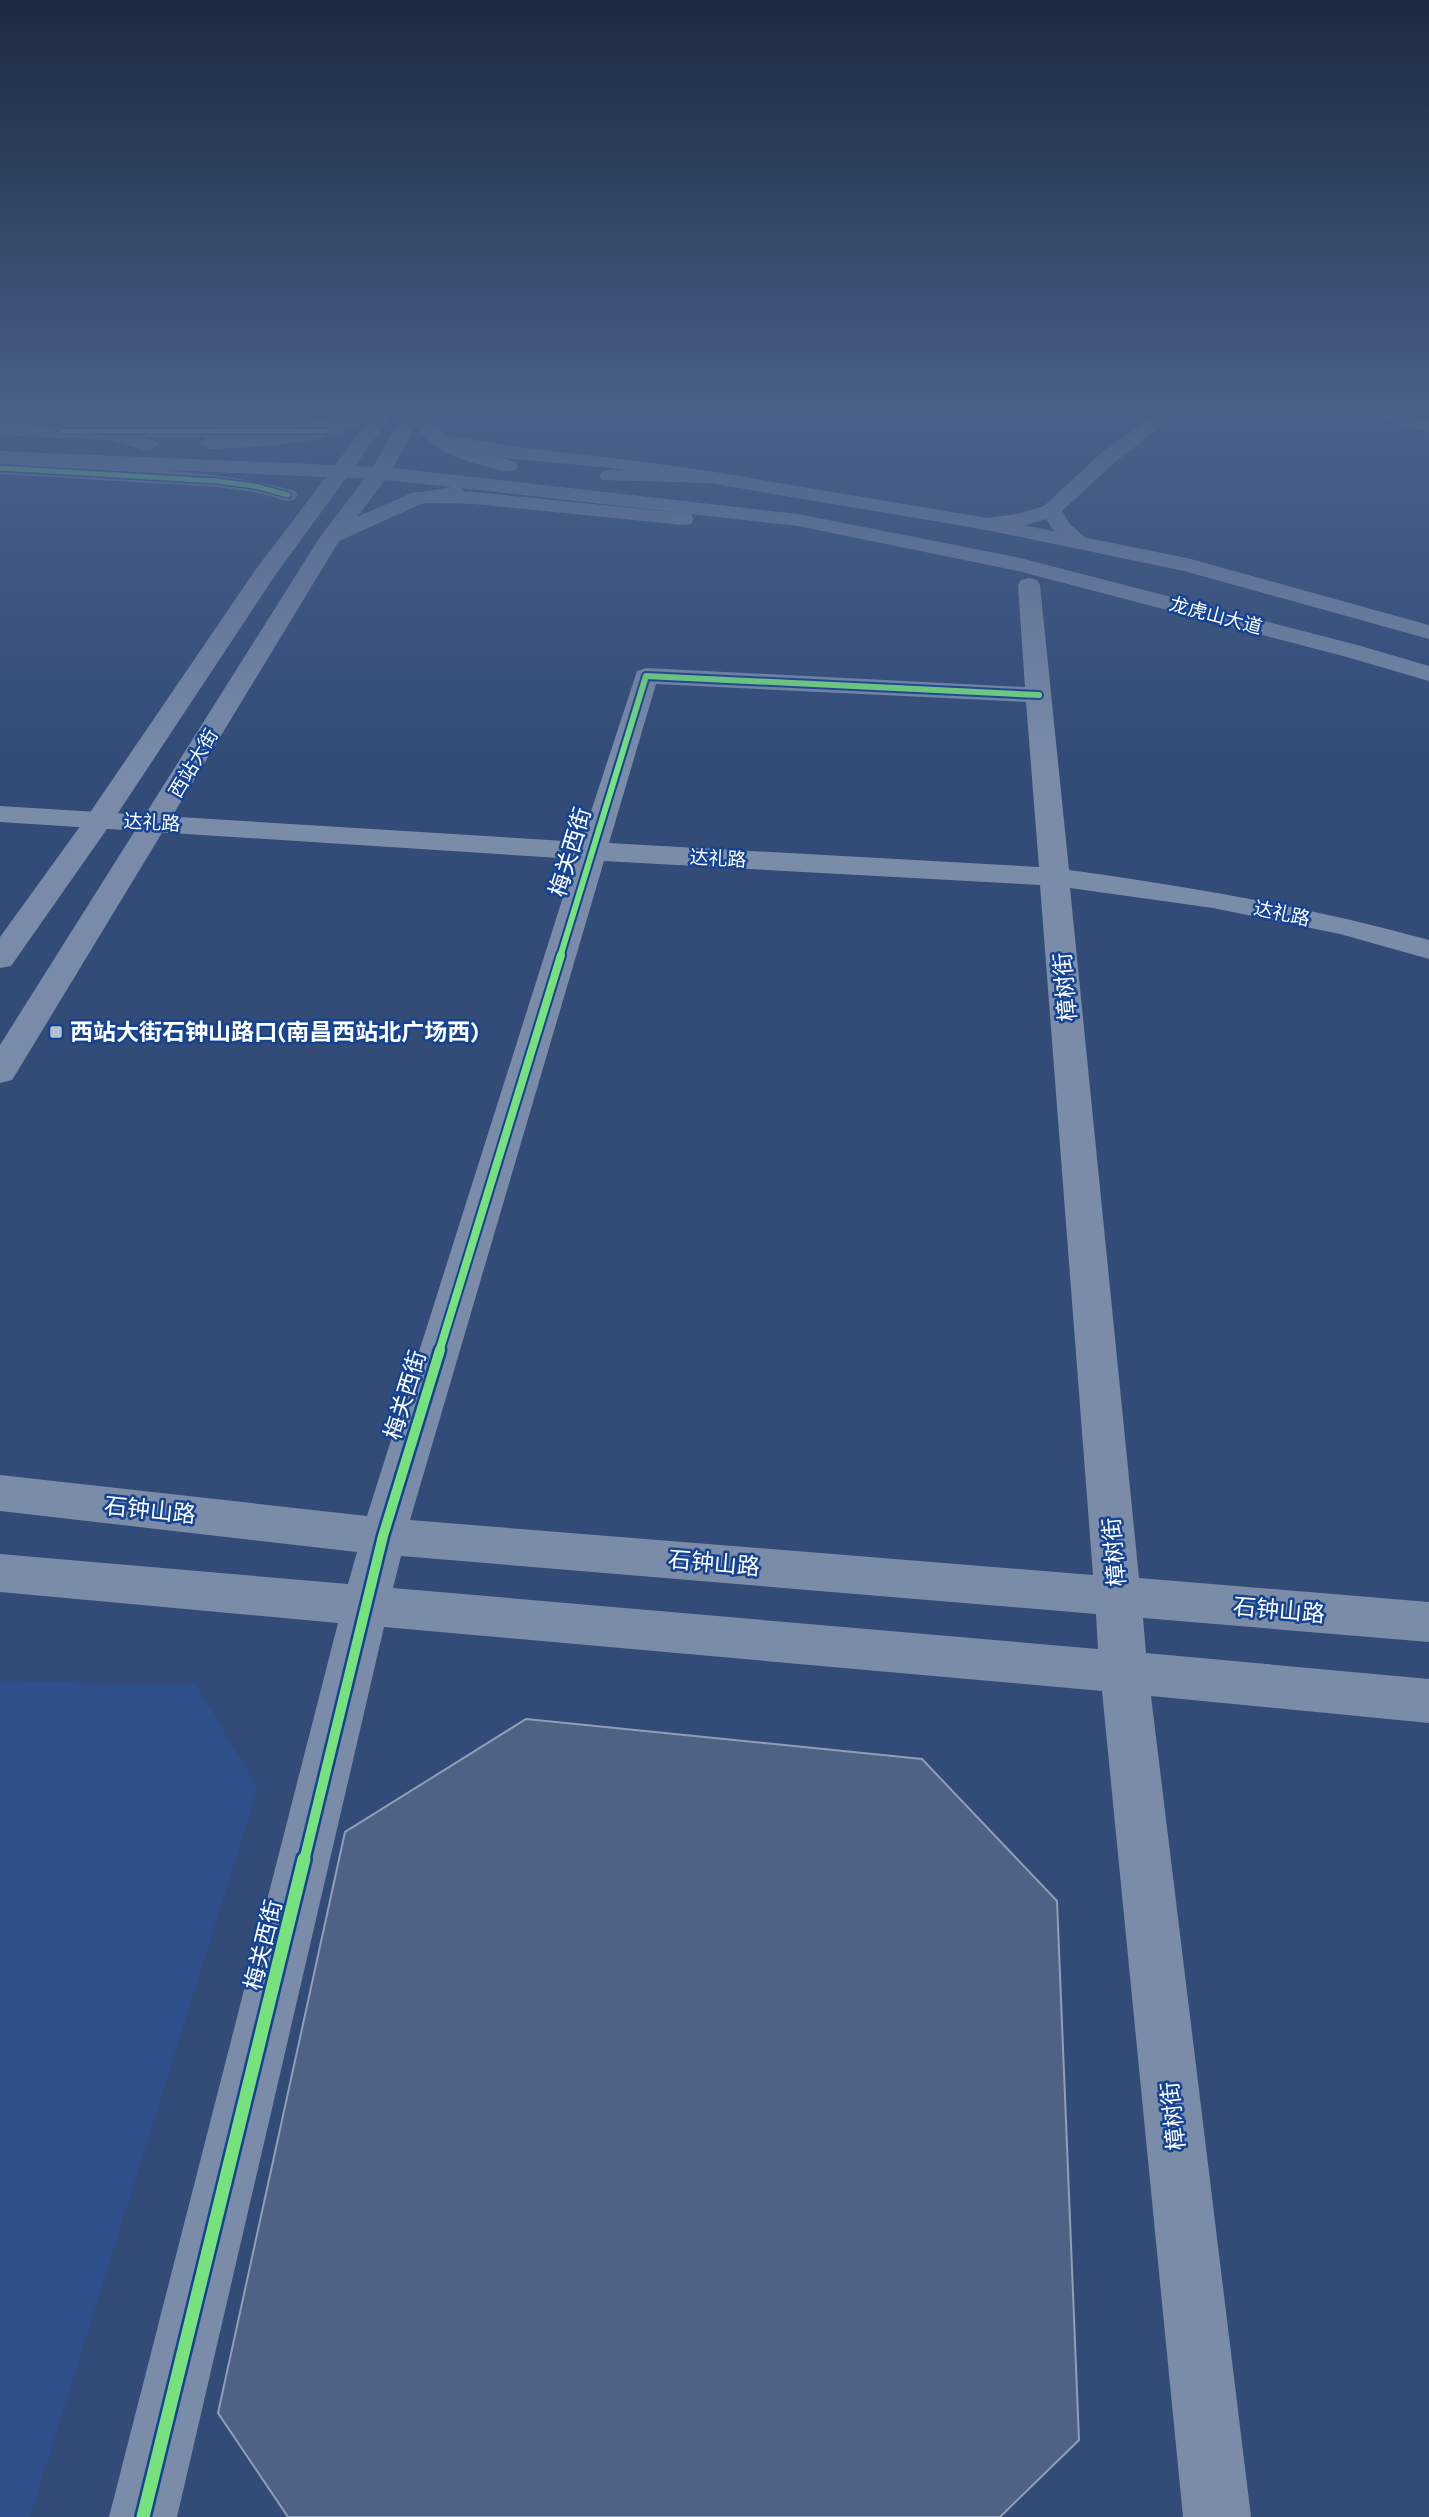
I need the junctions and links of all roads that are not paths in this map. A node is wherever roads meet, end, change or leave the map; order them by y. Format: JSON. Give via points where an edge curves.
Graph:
{"nodes":[{"id":1,"x":290,"y":530,"type":"edge"},
{"id":2,"x":297,"y":530,"type":"edge"},
{"id":3,"x":336,"y":530,"type":"edge"},
{"id":4,"x":345,"y":530,"type":"edge"},
{"id":5,"x":762,"y":530,"type":"edge"},
{"id":6,"x":850,"y":530,"type":"edge"},
{"id":7,"x":944,"y":530,"type":"edge"},
{"id":8,"x":1020,"y":530,"type":"edge"},
{"id":9,"x":1065,"y":530,"type":"edge"},
{"id":10,"x":331,"y":537,"type":"junction"},
{"id":11,"x":1079,"y":542,"type":"junction"},
{"id":12,"x":264,"y":574,"type":"junction"},
{"id":13,"x":1029,"y":585,"type":"junction"},
{"id":14,"x":1424,"y":630,"type":"edge"},
{"id":15,"x":1429,"y":647,"type":"edge"},
{"id":16,"x":1429,"y":674,"type":"edge"},
{"id":17,"x":1370,"y":677,"type":"junction"},
{"id":18,"x":1429,"y":687,"type":"edge"},
{"id":19,"x":1039,"y":695,"type":"junction"},
{"id":20,"x":1429,"y":695,"type":"edge"},
{"id":21,"x":0,"y":814,"type":"edge"},
{"id":22,"x":100,"y":819,"type":"junction"},
{"id":23,"x":157,"y":822,"type":"junction"},
{"id":24,"x":590,"y":851,"type":"junction"},
{"id":25,"x":1055,"y":877,"type":"junction"},
{"id":26,"x":1429,"y":950,"type":"edge"},
{"id":27,"x":0,"y":959,"type":"edge"},
{"id":28,"x":0,"y":1072,"type":"edge"},
{"id":29,"x":0,"y":1493,"type":"edge"},
{"id":30,"x":383,"y":1536,"type":"junction"},
{"id":31,"x":0,"y":1573,"type":"edge"},
{"id":32,"x":1118,"y":1597,"type":"junction"},
{"id":33,"x":365,"y":1607,"type":"junction"},
{"id":34,"x":1429,"y":1622,"type":"edge"},
{"id":35,"x":1125,"y":1671,"type":"junction"},
{"id":36,"x":1429,"y":1701,"type":"edge"},
{"id":37,"x":143,"y":2517,"type":"edge"},
{"id":38,"x":1217,"y":2517,"type":"edge"}],
"edges":[{"from":1,"to":12,"type":"main road"},
{"from":2,"to":12,"type":"main road","name":"西站大街"},
{"from":3,"to":10,"type":"main road","name":"西站大街"},
{"from":4,"to":10,"type":"main road"},
{"from":5,"to":13,"type":"main road","via":[[829,540]]},
{"from":6,"to":16,"type":"main road","name":"龙虎山大道","via":[[1020,565]]},
{"from":7,"to":15,"type":"main road","name":"龙虎山大道","via":[[1207,586]]},
{"from":8,"to":11,"type":"main road"},
{"from":9,"to":11,"type":"street"},
{"from":10,"to":23,"type":"main road","name":"西站大街"},
{"from":11,"to":14,"type":"main road","via":[[1187,565]]},
{"from":12,"to":22,"type":"main road","name":"西站大街"},
{"from":13,"to":17,"type":"main road","via":[[1237,635]]},
{"from":13,"to":19,"type":"street","name":"樟树街"},
{"from":17,"to":18,"type":"main road"},
{"from":17,"to":20,"type":"main road"},
{"from":19,"to":24,"type":"street","name":"梅关西街","via":[[646,676]]},
{"from":19,"to":25,"type":"street","name":"樟树街"},
{"from":21,"to":22,"type":"street","name":"达礼路"},
{"from":22,"to":23,"type":"street","name":"达礼路"},
{"from":22,"to":27,"type":"main road","name":"西站大街"},
{"from":23,"to":24,"type":"street","name":"达礼路"},
{"from":23,"to":28,"type":"main road","name":"西站大街"},
{"from":24,"to":25,"type":"street","name":"达礼路"},
{"from":24,"to":30,"type":"street","name":"梅关西街"},
{"from":25,"to":26,"type":"street","name":"达礼路","via":[[1213,899],[1345,926]]},
{"from":25,"to":32,"type":"street","name":"樟树街"},
{"from":29,"to":30,"type":"street","name":"石钟山路"},
{"from":30,"to":32,"type":"street","name":"石钟山路"},
{"from":30,"to":33,"type":"street","name":"梅关西街"},
{"from":31,"to":33,"type":"street"},
{"from":32,"to":34,"type":"street","name":"石钟山路"},
{"from":32,"to":35,"type":"street","name":"樟树街"},
{"from":33,"to":35,"type":"street"},
{"from":33,"to":37,"type":"street","name":"梅关西街"},
{"from":35,"to":36,"type":"street"},
{"from":35,"to":38,"type":"street","name":"樟树街"}]}
